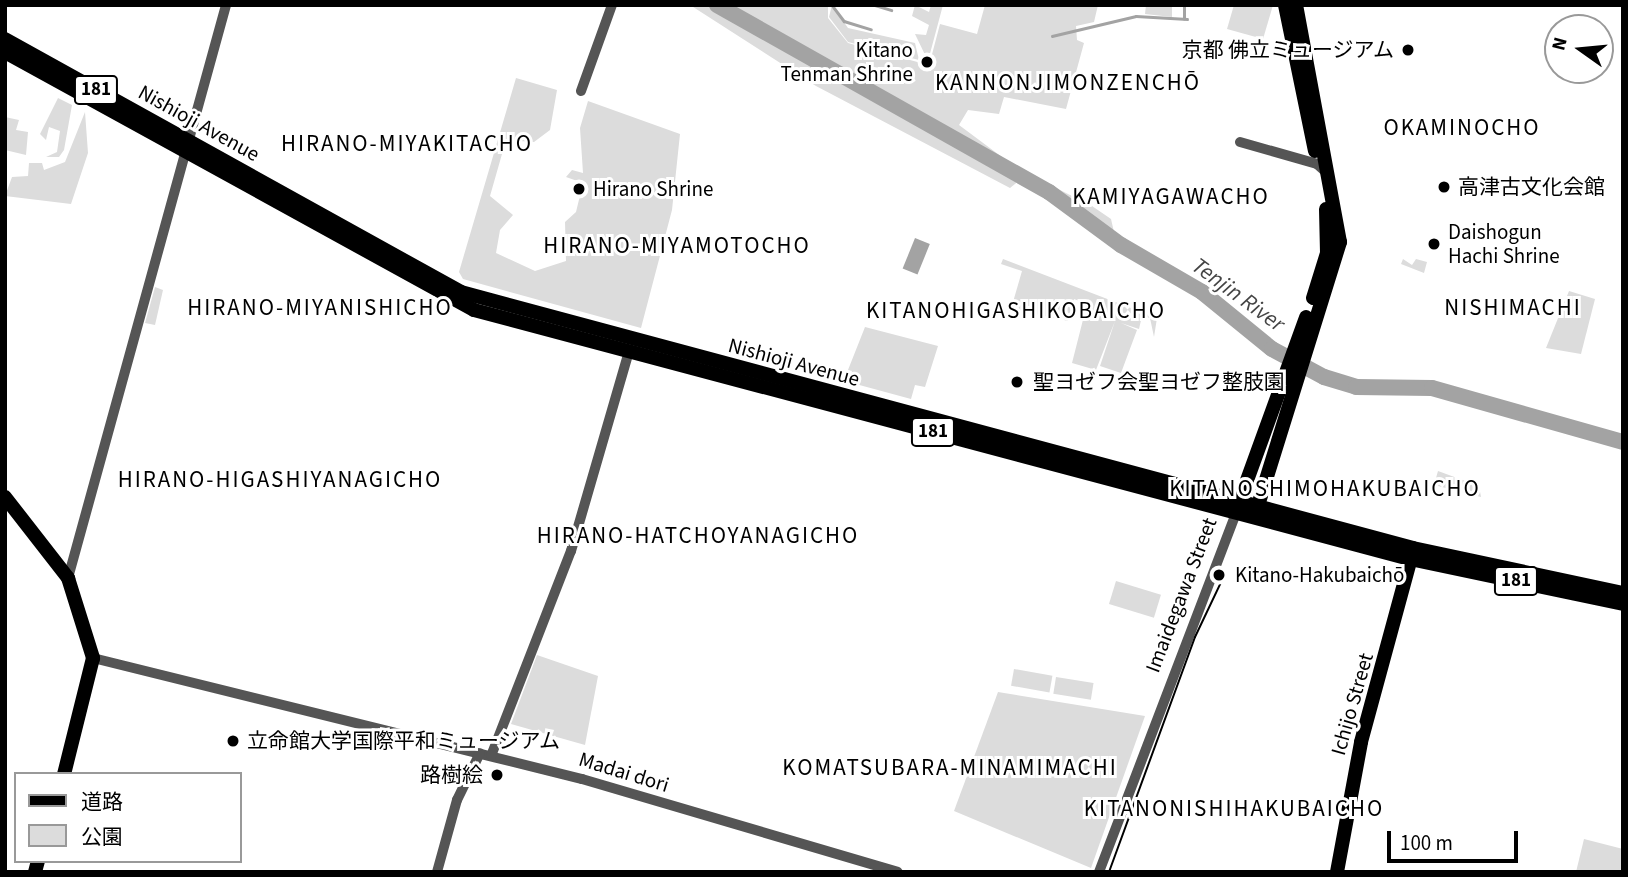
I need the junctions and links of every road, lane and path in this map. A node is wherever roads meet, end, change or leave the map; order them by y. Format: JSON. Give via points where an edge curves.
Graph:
{"nodes":[{"id":1,"x":226,"y":5,"type":"edge"},
{"id":2,"x":612,"y":5,"type":"edge"},
{"id":3,"x":1284,"y":5,"type":"edge"},
{"id":4,"x":1296,"y":5,"type":"edge"},
{"id":5,"x":5,"y":39,"type":"edge"},
{"id":6,"x":5,"y":52,"type":"edge"},
{"id":7,"x":580,"y":91,"type":"dead end"},
{"id":8,"x":1240,"y":142,"type":"dead end"},
{"id":9,"x":186,"y":146,"type":"junction"},
{"id":10,"x":1318,"y":164,"type":"junction"},
{"id":11,"x":1329,"y":174,"type":"junction"},
{"id":12,"x":629,"y":352,"type":"junction"},
{"id":13,"x":1295,"y":362,"type":"junction"},
{"id":14,"x":5,"y":496,"type":"edge"},
{"id":15,"x":1238,"y":507,"type":"junction"},
{"id":16,"x":1255,"y":512,"type":"junction"},
{"id":17,"x":1412,"y":553,"type":"junction"},
{"id":18,"x":68,"y":578,"type":"junction"},
{"id":19,"x":1623,"y":593,"type":"edge"},
{"id":20,"x":1623,"y":604,"type":"edge"},
{"id":21,"x":93,"y":658,"type":"junction"},
{"id":22,"x":485,"y":754,"type":"junction"},
{"id":23,"x":64,"y":772,"type":"edge"},
{"id":24,"x":437,"y":872,"type":"edge"},
{"id":25,"x":898,"y":872,"type":"edge"},
{"id":26,"x":1099,"y":872,"type":"edge"},
{"id":27,"x":1337,"y":872,"type":"edge"}],
"edges":[{"from":1,"to":9,"type":"street"},
{"from":2,"to":7,"type":"street"},
{"from":3,"to":10,"type":"main road","name":"Imaidegawa Street"},
{"from":4,"to":11,"type":"main road","name":"Imaidegawa Street"},
{"from":5,"to":9,"type":"main road","name":"Nishioji Avenue","number":"181"},
{"from":6,"to":9,"type":"main road","name":"Nishioji Avenue","number":"181"},
{"from":8,"to":10,"type":"street"},
{"from":9,"to":12,"type":"main road","name":"Nishioji Avenue","number":"181","via":[[445,299]]},
{"from":9,"to":15,"type":"main road","name":"Nishioji Avenue","number":"181","via":[[461,292]]},
{"from":9,"to":18,"type":"street"},
{"from":10,"to":11,"type":"street"},
{"from":10,"to":13,"type":"main road","name":"Imaidegawa Street","via":[[1327,253]]},
{"from":11,"to":13,"type":"main road","name":"Imaidegawa Street","via":[[1339,250]]},
{"from":12,"to":15,"type":"main road","name":"Nishioji Avenue","number":"181"},
{"from":12,"to":22,"type":"street","via":[[571,551]]},
{"from":13,"to":15,"type":"main road","name":"Imaidegawa Street"},
{"from":13,"to":16,"type":"main road","name":"Imaidegawa Street"},
{"from":14,"to":18,"type":"main road"},
{"from":15,"to":16,"type":"main road","name":"Nishioji Avenue","number":"181"},
{"from":15,"to":26,"type":"street","name":"Imaidegawa Street"},
{"from":16,"to":17,"type":"main road","name":"Nishioji Avenue","number":"181"},
{"from":17,"to":19,"type":"main road","name":"Nishioji Avenue","number":"181"},
{"from":17,"to":20,"type":"main road","name":"Nishioji Avenue","number":"181"},
{"from":17,"to":27,"type":"main road","name":"Ichijo Street","via":[[1362,742]]},
{"from":18,"to":21,"type":"main road"},
{"from":21,"to":22,"type":"street","name":"Madai dori"},
{"from":21,"to":23,"type":"main road"},
{"from":22,"to":24,"type":"street","via":[[457,800]]},
{"from":22,"to":25,"type":"street","name":"Madai dori"}]}
